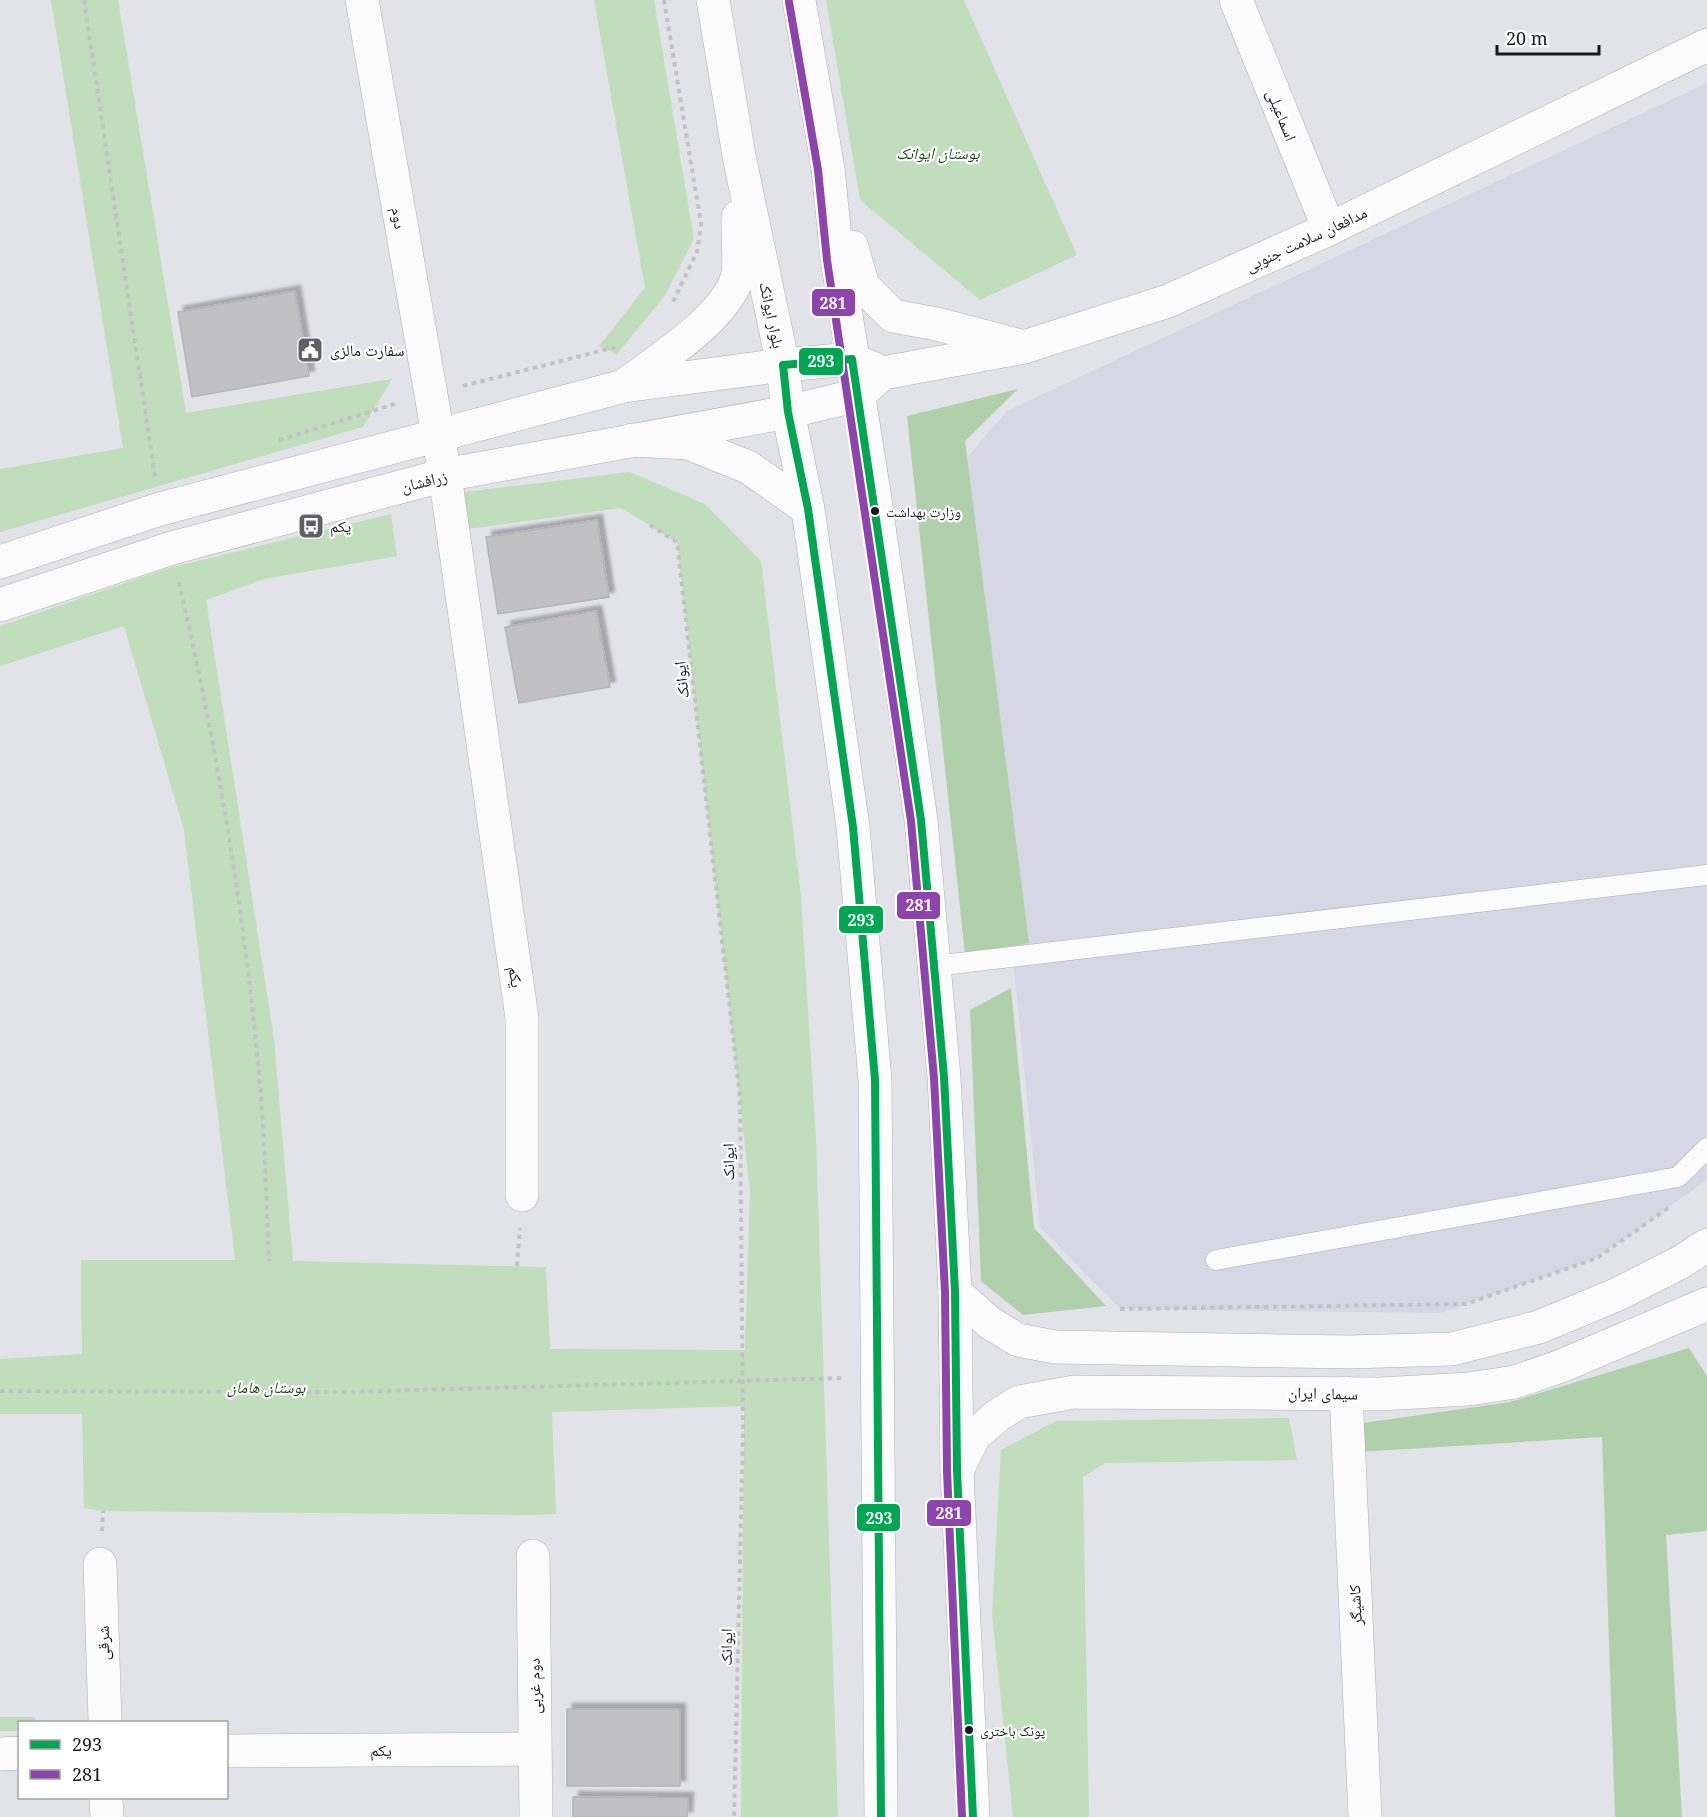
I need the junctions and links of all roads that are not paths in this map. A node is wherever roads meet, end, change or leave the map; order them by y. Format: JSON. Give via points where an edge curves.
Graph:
{"nodes":[{"id":1,"x":362,"y":0,"type":"edge"},
{"id":2,"x":712,"y":0,"type":"edge"},
{"id":3,"x":799,"y":0,"type":"edge"},
{"id":4,"x":1236,"y":0,"type":"edge"},
{"id":5,"x":1707,"y":45,"type":"edge"},
{"id":6,"x":739,"y":156,"type":"junction"},
{"id":7,"x":828,"y":169,"type":"junction"},
{"id":8,"x":1329,"y":229,"type":"junction"},
{"id":9,"x":1023,"y":347,"type":"junction"},
{"id":10,"x":852,"y":359,"type":"junction"},
{"id":11,"x":783,"y":364,"type":"junction"},
{"id":12,"x":883,"y":373,"type":"junction"},
{"id":13,"x":624,"y":386,"type":"junction"},
{"id":14,"x":858,"y":395,"type":"junction"},
{"id":15,"x":788,"y":412,"type":"junction"},
{"id":16,"x":437,"y":435,"type":"junction"},
{"id":17,"x":632,"y":440,"type":"junction"},
{"id":18,"x":445,"y":475,"type":"junction"},
{"id":19,"x":808,"y":509,"type":"junction"},
{"id":20,"x":0,"y":562,"type":"edge"},
{"id":21,"x":0,"y":605,"type":"edge"},
{"id":22,"x":1707,"y":875,"type":"edge"},
{"id":23,"x":934,"y":966,"type":"junction"},
{"id":24,"x":1707,"y":1148,"type":"edge"},
{"id":25,"x":522,"y":1195,"type":"dead end"},
{"id":26,"x":1694,"y":1253,"type":"edge"},
{"id":27,"x":1216,"y":1260,"type":"dead end"},
{"id":28,"x":955,"y":1292,"type":"junction"},
{"id":29,"x":1706,"y":1305,"type":"edge"},
{"id":30,"x":1350,"y":1352,"type":"junction"},
{"id":31,"x":1346,"y":1393,"type":"junction"},
{"id":32,"x":957,"y":1471,"type":"junction"},
{"id":33,"x":533,"y":1556,"type":"dead end"},
{"id":34,"x":100,"y":1564,"type":"dead end"},
{"id":35,"x":105,"y":1721,"type":"edge"},
{"id":36,"x":535,"y":1749,"type":"junction"},
{"id":37,"x":228,"y":1751,"type":"edge"},
{"id":38,"x":18,"y":1753,"type":"edge"},
{"id":39,"x":0,"y":1754,"type":"edge"},
{"id":40,"x":106,"y":1799,"type":"edge"},
{"id":41,"x":107,"y":1817,"type":"edge"},
{"id":42,"x":536,"y":1817,"type":"edge"},
{"id":43,"x":881,"y":1817,"type":"edge"},
{"id":44,"x":973,"y":1817,"type":"edge"},
{"id":45,"x":1365,"y":1817,"type":"edge"}],
"edges":[{"from":1,"to":16,"type":"street","name":"دوم"},
{"from":2,"to":6,"type":"street","name":"بلوار ایوانک"},
{"from":3,"to":7,"type":"street"},
{"from":4,"to":8,"type":"street","name":"اسماعیلی"},
{"from":5,"to":8,"type":"street","name":"مدافعان سلامت جنوبی"},
{"from":6,"to":11,"type":"street","name":"بلوار ایوانک"},
{"from":6,"to":13,"type":"street","via":[[737,278],[715,313]]},
{"from":7,"to":9,"type":"street","via":[[863,286],[893,316]]},
{"from":7,"to":10,"type":"street"},
{"from":8,"to":9,"type":"street","name":"مدافعان سلامت جنوبی","via":[[1167,301]]},
{"from":9,"to":12,"type":"street","name":"مدافعان سلامت جنوبی"},
{"from":10,"to":11,"type":"street"},
{"from":10,"to":12,"type":"street"},
{"from":10,"to":14,"type":"street"},
{"from":11,"to":13,"type":"street"},
{"from":11,"to":15,"type":"street","name":"بلوار ایوانک"},
{"from":12,"to":14,"type":"street"},
{"from":13,"to":16,"type":"street"},
{"from":14,"to":15,"type":"street","name":"زرافشان"},
{"from":14,"to":23,"type":"street","via":[[921,820]]},
{"from":15,"to":17,"type":"street","name":"زرافشان"},
{"from":15,"to":19,"type":"street","name":"بلوار ایوانک"},
{"from":16,"to":18,"type":"street","name":"دوم"},
{"from":16,"to":20,"type":"street","via":[[160,509]]},
{"from":17,"to":18,"type":"street","name":"زرافشان"},
{"from":17,"to":19,"type":"street","via":[[688,443],[748,467]]},
{"from":18,"to":21,"type":"street","name":"زرافشان","via":[[172,548]]},
{"from":18,"to":25,"type":"street","name":"یکم","via":[[522,1018]]},
{"from":19,"to":43,"type":"street","name":"بلوار ایوانک","via":[[853,827],[875,1080]]},
{"from":22,"to":23,"type":"lane"},
{"from":23,"to":28,"type":"street"},
{"from":24,"to":27,"type":"lane","via":[[1678,1177]]},
{"from":26,"to":29,"type":"street"},
{"from":26,"to":30,"type":"street","via":[[1539,1327],[1452,1350]]},
{"from":28,"to":30,"type":"street","via":[[990,1323],[1018,1340],[1055,1347]]},
{"from":28,"to":32,"type":"street"},
{"from":29,"to":31,"type":"street","name":"سیمای ایران","via":[[1515,1382],[1469,1389]]},
{"from":30,"to":31,"type":"street","name":"کاشیگر"},
{"from":31,"to":32,"type":"street","name":"سیمای ایران","via":[[1074,1392],[1019,1402],[974,1436]]},
{"from":31,"to":45,"type":"street","name":"کاشیگر"},
{"from":32,"to":44,"type":"street"},
{"from":33,"to":36,"type":"street","name":"دوم غربی"},
{"from":34,"to":35,"type":"street","name":"شرقی"},
{"from":36,"to":37,"type":"street","name":"یکم"},
{"from":36,"to":42,"type":"street","name":"دوم غربی"},
{"from":38,"to":39,"type":"street"},
{"from":40,"to":41,"type":"street"}]}
